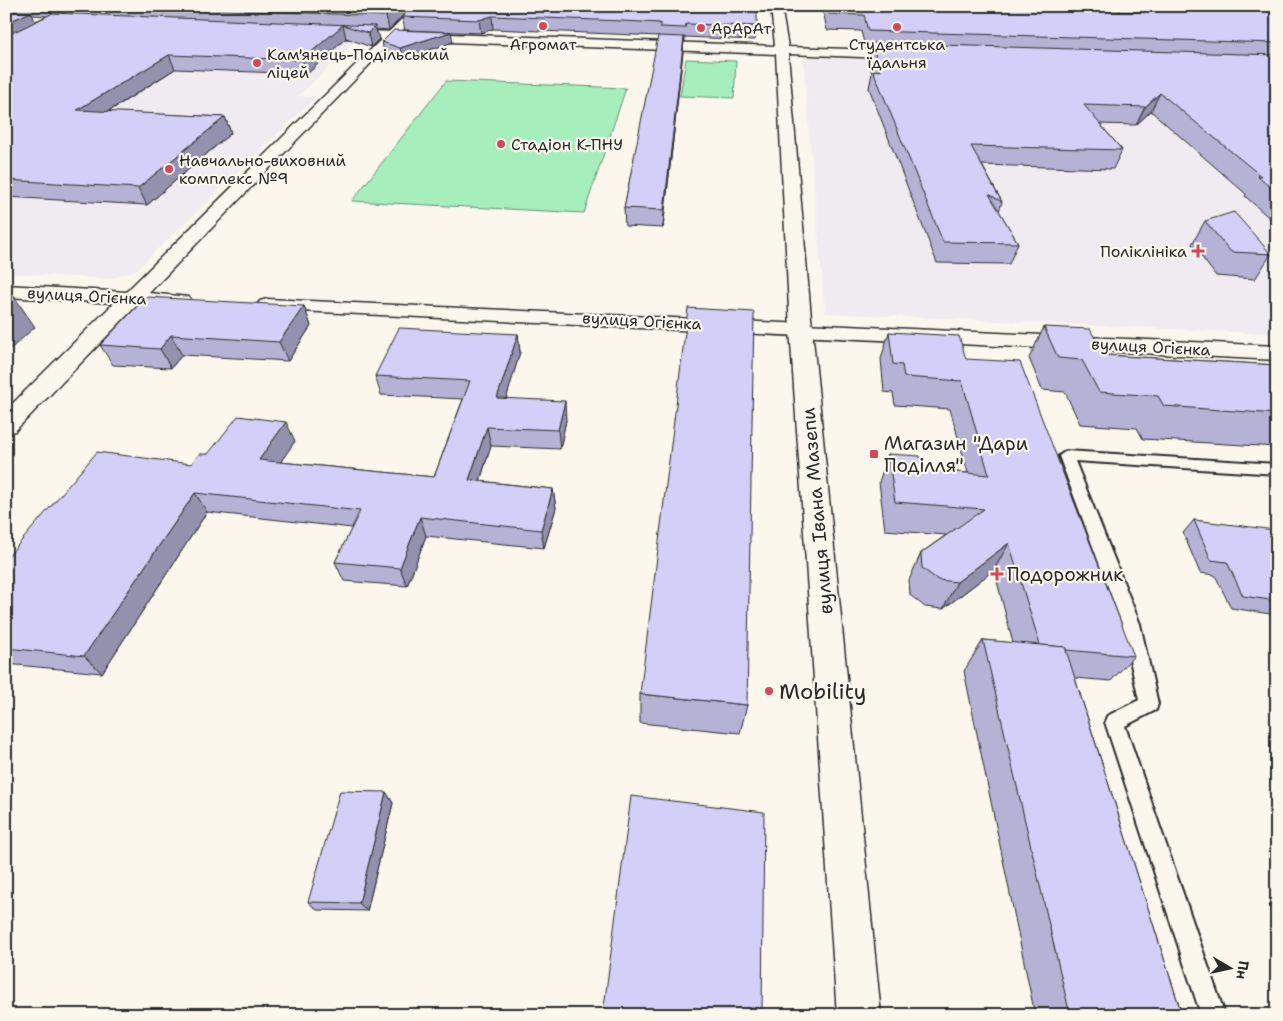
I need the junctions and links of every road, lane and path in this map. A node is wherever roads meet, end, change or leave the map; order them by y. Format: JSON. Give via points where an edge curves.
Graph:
{"nodes":[{"id":1,"x":421,"y":6,"type":"edge"},
{"id":2,"x":776,"y":6,"type":"edge"},
{"id":3,"x":325,"y":33,"type":"edge"},
{"id":4,"x":394,"y":36,"type":"junction"},
{"id":5,"x":782,"y":51,"type":"junction"},
{"id":6,"x":920,"y":55,"type":"edge"},
{"id":7,"x":6,"y":291,"type":"edge"},
{"id":8,"x":130,"y":298,"type":"junction"},
{"id":9,"x":199,"y":302,"type":"edge"},
{"id":10,"x":248,"y":304,"type":"edge"},
{"id":11,"x":801,"y":328,"type":"junction"},
{"id":12,"x":1277,"y":353,"type":"edge"},
{"id":13,"x":6,"y":425,"type":"edge"},
{"id":14,"x":1277,"y":469,"type":"edge"},
{"id":15,"x":859,"y":1015,"type":"edge"},
{"id":16,"x":1213,"y":1015,"type":"edge"}],
"edges":[{"from":1,"to":4,"type":"street"},
{"from":2,"to":5,"type":"street","name":"вулиця Івана Мазепи"},
{"from":3,"to":4,"type":"street"},
{"from":4,"to":5,"type":"street"},
{"from":4,"to":8,"type":"street"},
{"from":5,"to":6,"type":"street"},
{"from":5,"to":11,"type":"street","name":"вулиця Івана Мазепи"},
{"from":7,"to":8,"type":"street","name":"вулиця Огієнка"},
{"from":8,"to":9,"type":"street","name":"вулиця Огієнка"},
{"from":8,"to":13,"type":"street"},
{"from":10,"to":11,"type":"street","name":"вулиця Огієнка"},
{"from":11,"to":12,"type":"street","name":"вулиця Огієнка"},
{"from":11,"to":15,"type":"street","name":"вулиця Івана Мазепи"},
{"from":14,"to":16,"type":"lane","via":[[1066,456],[1131,624],[1149,704],[1114,722]]}]}
